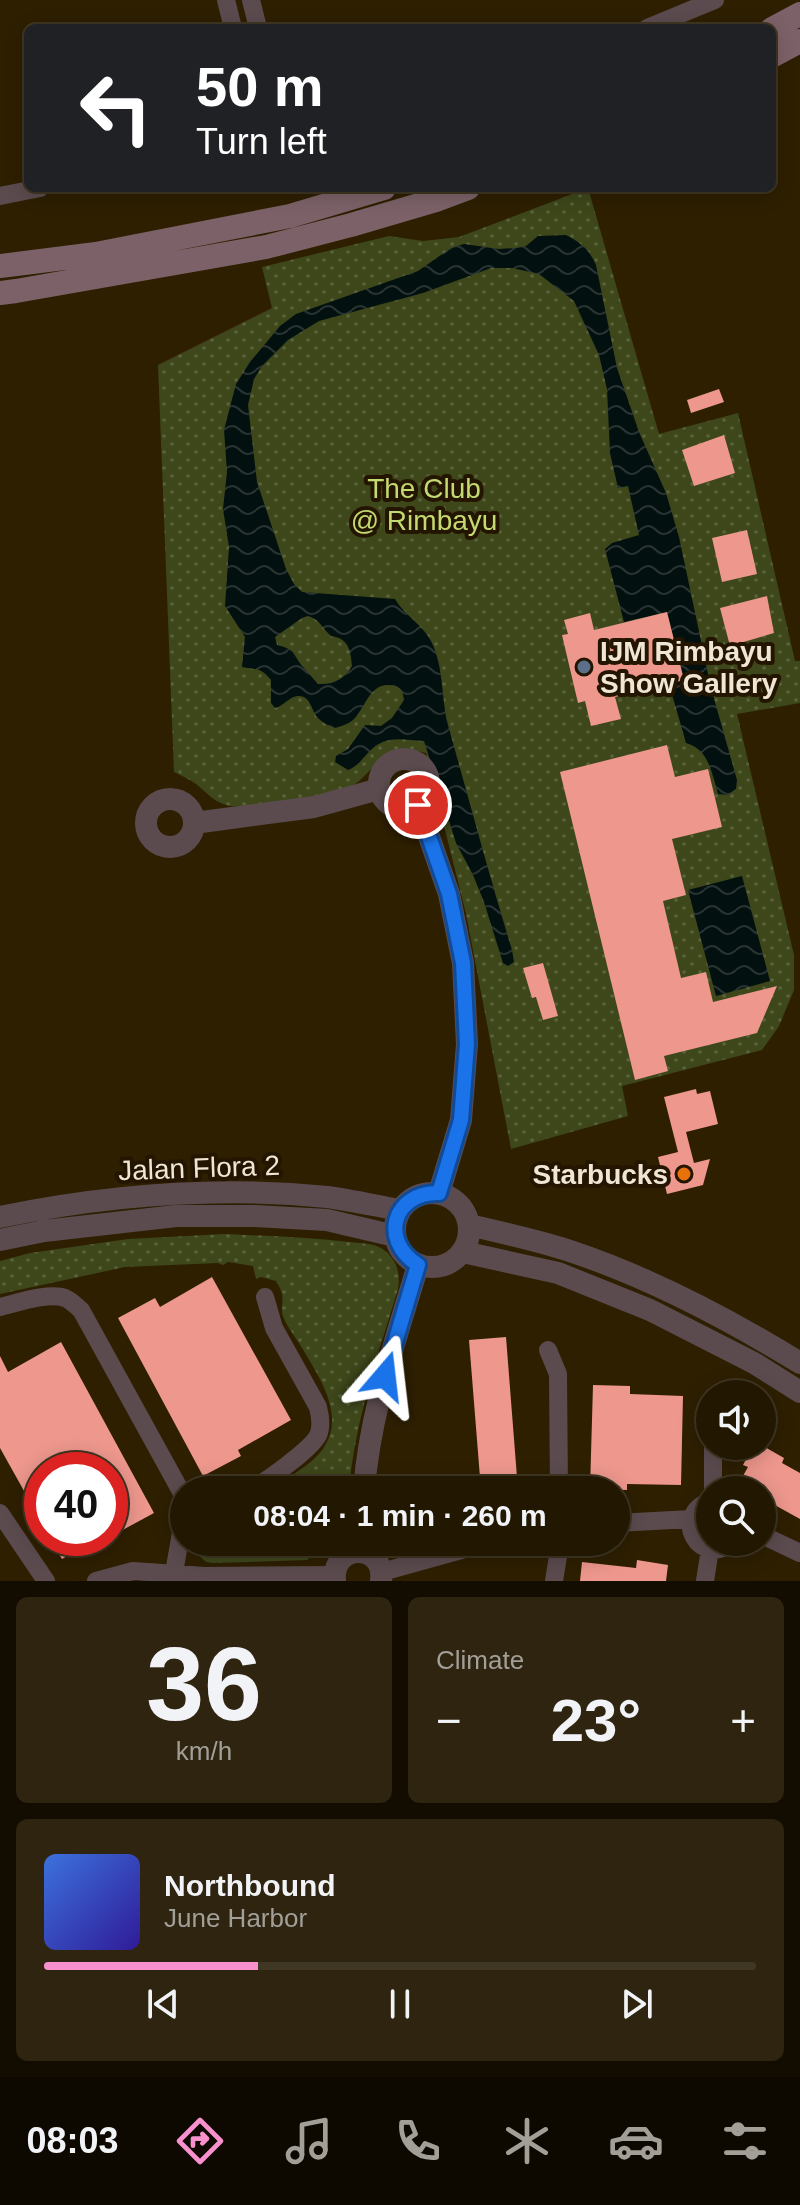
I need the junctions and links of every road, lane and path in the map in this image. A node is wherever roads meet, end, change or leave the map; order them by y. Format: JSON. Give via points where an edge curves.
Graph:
{"nodes":[{"id":1,"x":226,"y":0,"type":"edge"},
{"id":2,"x":251,"y":0,"type":"edge"},
{"id":3,"x":715,"y":0,"type":"edge"},
{"id":4,"x":800,"y":14,"type":"edge"},
{"id":5,"x":232,"y":24,"type":"edge"},
{"id":6,"x":257,"y":24,"type":"edge"},
{"id":7,"x":657,"y":24,"type":"edge"},
{"id":8,"x":776,"y":27,"type":"edge"},
{"id":9,"x":800,"y":41,"type":"edge"},
{"id":10,"x":776,"y":54,"type":"edge"},
{"id":11,"x":24,"y":191,"type":"edge"},
{"id":12,"x":371,"y":192,"type":"edge"},
{"id":13,"x":455,"y":192,"type":"edge"},
{"id":14,"x":0,"y":196,"type":"edge"},
{"id":15,"x":0,"y":266,"type":"edge"},
{"id":16,"x":0,"y":293,"type":"edge"},
{"id":17,"x":379,"y":789,"type":"junction"},
{"id":18,"x":418,"y":805,"type":"junction"},
{"id":19,"x":194,"y":823,"type":"dead end"},
{"id":20,"x":439,"y":1193,"type":"junction"},
{"id":21,"x":399,"y":1210,"type":"junction"},
{"id":22,"x":0,"y":1217,"type":"edge"},
{"id":23,"x":469,"y":1225,"type":"junction"},
{"id":24,"x":395,"y":1236,"type":"junction"},
{"id":25,"x":0,"y":1240,"type":"edge"},
{"id":26,"x":463,"y":1252,"type":"junction"},
{"id":27,"x":418,"y":1265,"type":"junction"},
{"id":28,"x":265,"y":1297,"type":"dead end"},
{"id":29,"x":0,"y":1307,"type":"edge"},
{"id":30,"x":548,"y":1350,"type":"dead end"},
{"id":31,"x":800,"y":1363,"type":"edge"},
{"id":32,"x":800,"y":1392,"type":"edge"},
{"id":33,"x":172,"y":1476,"type":"edge"},
{"id":34,"x":272,"y":1476,"type":"edge"},
{"id":35,"x":365,"y":1476,"type":"edge"},
{"id":36,"x":559,"y":1476,"type":"edge"},
{"id":37,"x":696,"y":1510,"type":"edge"},
{"id":38,"x":0,"y":1513,"type":"edge"},
{"id":39,"x":691,"y":1519,"type":"junction"},
{"id":40,"x":630,"y":1522,"type":"edge"},
{"id":41,"x":696,"y":1540,"type":"edge"},
{"id":42,"x":776,"y":1542,"type":"edge"},
{"id":43,"x":800,"y":1553,"type":"edge"},
{"id":44,"x":177,"y":1556,"type":"edge"},
{"id":45,"x":345,"y":1556,"type":"edge"},
{"id":46,"x":371,"y":1556,"type":"edge"},
{"id":47,"x":446,"y":1556,"type":"edge"},
{"id":48,"x":563,"y":1556,"type":"edge"},
{"id":49,"x":709,"y":1556,"type":"edge"},
{"id":50,"x":174,"y":1573,"type":"junction"},
{"id":51,"x":382,"y":1576,"type":"edge"},
{"id":52,"x":335,"y":1578,"type":"edge"},
{"id":53,"x":46,"y":1581,"type":"edge"},
{"id":54,"x":96,"y":1581,"type":"edge"},
{"id":55,"x":554,"y":1581,"type":"edge"},
{"id":56,"x":705,"y":1581,"type":"edge"}],
"edges":[{"from":1,"to":5,"type":"street"},
{"from":2,"to":6,"type":"street"},
{"from":3,"to":7,"type":"street"},
{"from":4,"to":8,"type":"main road"},
{"from":9,"to":10,"type":"main road"},
{"from":11,"to":14,"type":"street"},
{"from":12,"to":15,"type":"main road","via":[[290,216],[96,254]]},
{"from":13,"to":16,"type":"main road","via":[[266,247]]},
{"from":17,"to":18,"type":"street","via":[[394,808]]},
{"from":17,"to":18,"type":"street","via":[[386,766],[401,759],[417,762],[428,775],[428,792]]},
{"from":17,"to":19,"type":"street","via":[[314,807]]},
{"from":18,"to":20,"type":"street","via":[[449,894],[463,963],[467,1044],[461,1120]]},
{"from":20,"to":21,"type":"street","via":[[416,1196]]},
{"from":20,"to":23,"type":"street","via":[[460,1205]]},
{"from":21,"to":22,"type":"street","name":"Jalan Flora 2","via":[[329,1198],[175,1193]]},
{"from":21,"to":24,"type":"street"},
{"from":23,"to":26,"type":"street"},
{"from":23,"to":31,"type":"street","via":[[607,1264],[679,1295]]},
{"from":24,"to":25,"type":"street","name":"Jalan Flora 2","via":[[327,1220],[176,1216]]},
{"from":24,"to":27,"type":"street","via":[[399,1248]]},
{"from":26,"to":27,"type":"street","via":[[442,1266]]},
{"from":26,"to":32,"type":"street","via":[[558,1273],[650,1310]]},
{"from":27,"to":35,"type":"street","via":[[376,1404]]},
{"from":28,"to":34,"type":"street","via":[[274,1328],[321,1420],[314,1443]]},
{"from":29,"to":33,"type":"street","via":[[53,1297],[73,1302]]},
{"from":30,"to":36,"type":"street","via":[[558,1374]]},
{"from":37,"to":39,"type":"street"},
{"from":38,"to":53,"type":"street"},
{"from":39,"to":40,"type":"street"},
{"from":39,"to":41,"type":"street"},
{"from":42,"to":43,"type":"street"},
{"from":44,"to":50,"type":"street"},
{"from":45,"to":52,"type":"street"},
{"from":46,"to":51,"type":"street"},
{"from":47,"to":51,"type":"street"},
{"from":48,"to":55,"type":"street"},
{"from":49,"to":56,"type":"street"},
{"from":50,"to":52,"type":"street"},
{"from":50,"to":54,"type":"street","via":[[133,1571]]}]}
